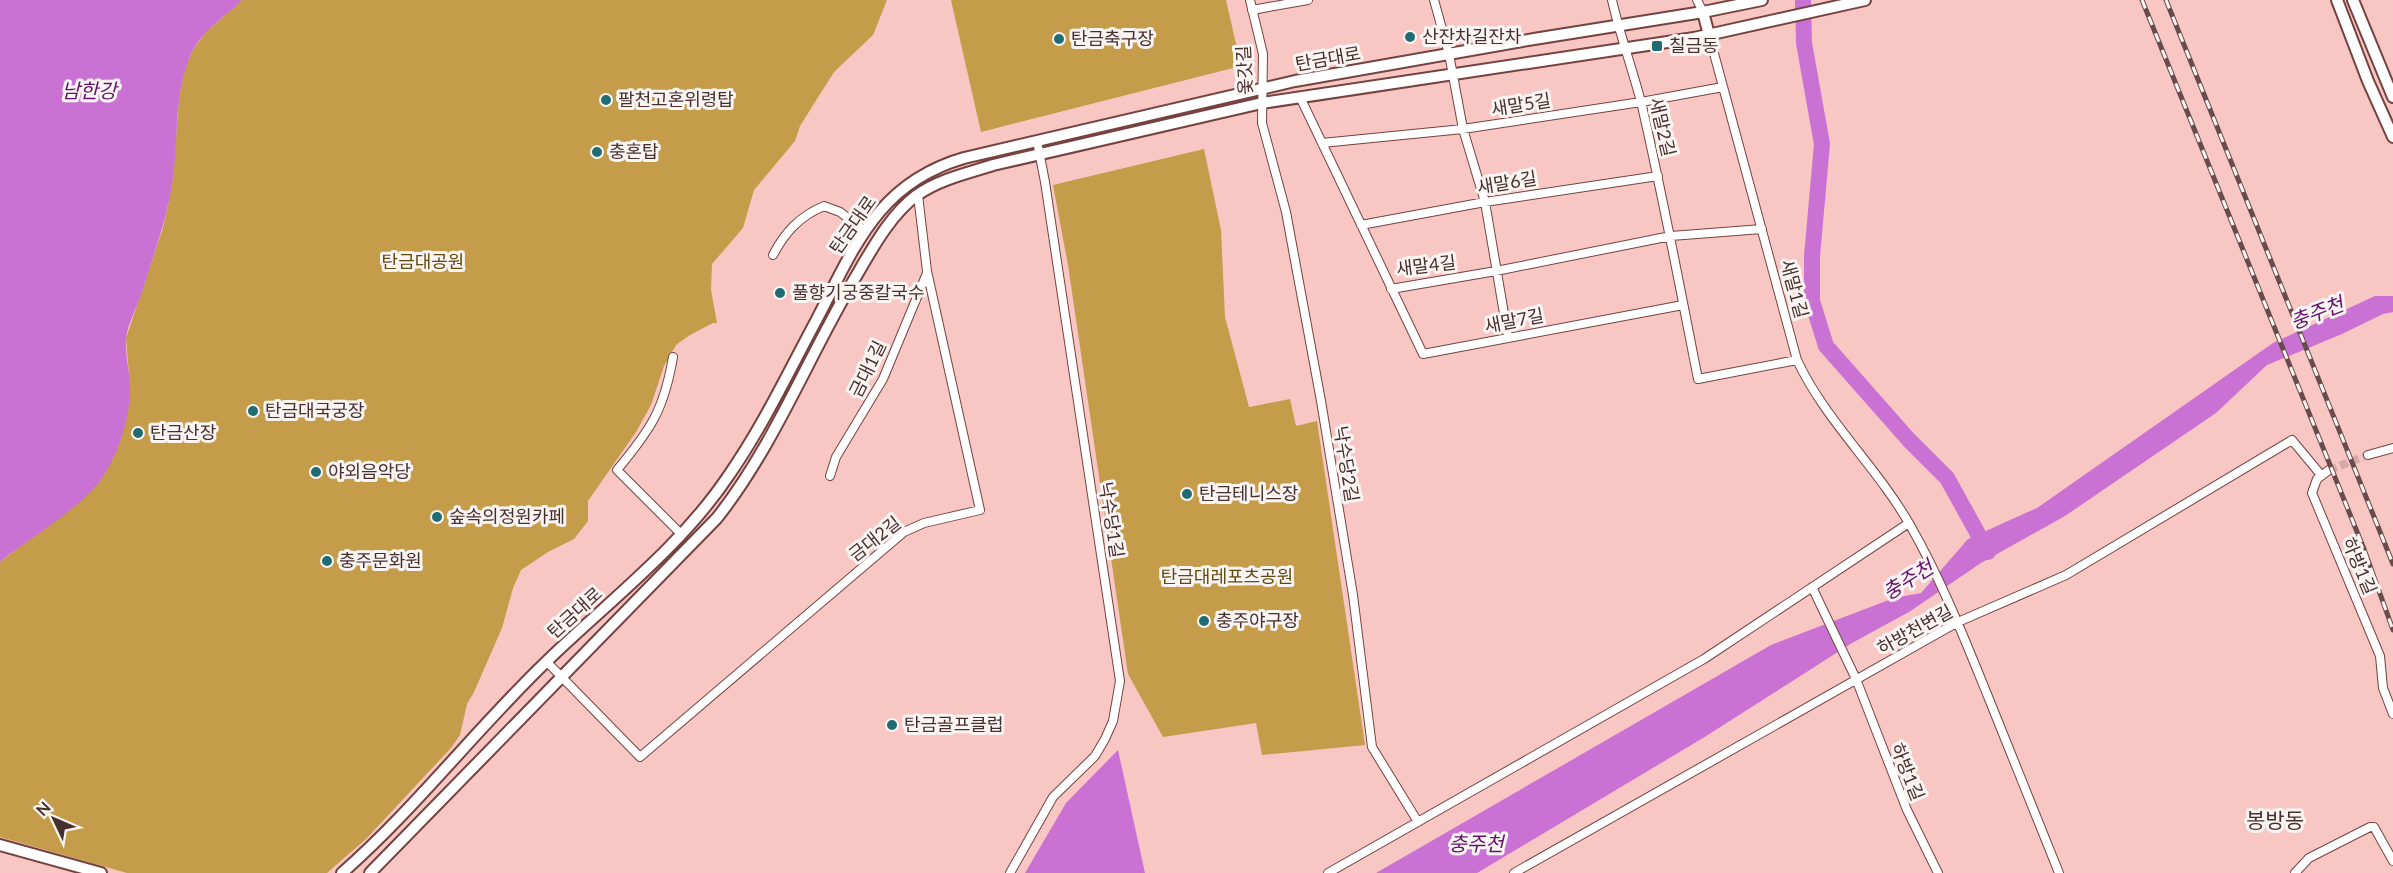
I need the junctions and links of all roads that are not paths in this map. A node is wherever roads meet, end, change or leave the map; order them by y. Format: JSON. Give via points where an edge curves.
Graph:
{"nodes":[{"id":1,"x":1250,"y":0,"type":"edge"},
{"id":2,"x":1308,"y":0,"type":"edge"},
{"id":3,"x":1434,"y":0,"type":"edge"},
{"id":4,"x":1612,"y":0,"type":"edge"},
{"id":5,"x":1697,"y":0,"type":"edge"},
{"id":6,"x":1762,"y":0,"type":"edge"},
{"id":7,"x":2337,"y":0,"type":"edge"},
{"id":8,"x":2353,"y":0,"type":"edge"},
{"id":9,"x":1860,"y":1,"type":"edge"},
{"id":10,"x":1252,"y":10,"type":"junction"},
{"id":11,"x":1703,"y":12,"type":"junction"},
{"id":12,"x":1618,"y":26,"type":"junction"},
{"id":13,"x":1709,"y":35,"type":"junction"},
{"id":14,"x":1624,"y":49,"type":"junction"},
{"id":15,"x":1449,"y":54,"type":"junction"},
{"id":16,"x":1453,"y":74,"type":"junction"},
{"id":17,"x":1723,"y":87,"type":"junction"},
{"id":18,"x":1264,"y":88,"type":"junction"},
{"id":19,"x":1300,"y":97,"type":"junction"},
{"id":20,"x":2393,"y":97,"type":"edge"},
{"id":21,"x":1641,"y":102,"type":"junction"},
{"id":22,"x":1262,"y":103,"type":"junction"},
{"id":23,"x":1463,"y":129,"type":"junction"},
{"id":24,"x":2393,"y":137,"type":"edge"},
{"id":25,"x":1037,"y":141,"type":"junction"},
{"id":26,"x":1322,"y":143,"type":"junction"},
{"id":27,"x":1039,"y":156,"type":"junction"},
{"id":28,"x":1658,"y":176,"type":"junction"},
{"id":29,"x":918,"y":195,"type":"junction"},
{"id":30,"x":1485,"y":202,"type":"junction"},
{"id":31,"x":1361,"y":225,"type":"junction"},
{"id":32,"x":1762,"y":230,"type":"junction"},
{"id":33,"x":865,"y":231,"type":"junction"},
{"id":34,"x":1671,"y":236,"type":"junction"},
{"id":35,"x":773,"y":255,"type":"dead end"},
{"id":36,"x":927,"y":271,"type":"junction"},
{"id":37,"x":1496,"y":271,"type":"junction"},
{"id":38,"x":1391,"y":289,"type":"junction"},
{"id":39,"x":1683,"y":305,"type":"junction"},
{"id":40,"x":1508,"y":337,"type":"junction"},
{"id":41,"x":673,"y":357,"type":"dead end"},
{"id":42,"x":1797,"y":360,"type":"junction"},
{"id":43,"x":2393,"y":448,"type":"edge"},
{"id":44,"x":2368,"y":455,"type":"tunnel mouth"},
{"id":45,"x":2329,"y":470,"type":"tunnel mouth"},
{"id":46,"x":2321,"y":475,"type":"junction"},
{"id":47,"x":830,"y":476,"type":"dead end"},
{"id":48,"x":1909,"y":523,"type":"junction"},
{"id":49,"x":681,"y":534,"type":"junction"},
{"id":50,"x":1812,"y":587,"type":"junction"},
{"id":51,"x":1958,"y":622,"type":"junction"},
{"id":52,"x":546,"y":662,"type":"junction"},
{"id":53,"x":561,"y":676,"type":"junction"},
{"id":54,"x":1856,"y":679,"type":"junction"},
{"id":55,"x":2393,"y":714,"type":"edge"},
{"id":56,"x":1418,"y":822,"type":"junction"},
{"id":57,"x":0,"y":845,"type":"edge"},
{"id":58,"x":2393,"y":861,"type":"edge"},
{"id":59,"x":101,"y":873,"type":"edge"},
{"id":60,"x":342,"y":873,"type":"edge"},
{"id":61,"x":370,"y":873,"type":"edge"},
{"id":62,"x":1010,"y":873,"type":"edge"},
{"id":63,"x":1328,"y":873,"type":"edge"},
{"id":64,"x":1514,"y":873,"type":"edge"},
{"id":65,"x":1938,"y":873,"type":"edge"},
{"id":66,"x":2059,"y":873,"type":"edge"},
{"id":67,"x":2295,"y":873,"type":"edge"}],
"edges":[{"from":1,"to":10,"type":"street","name":"옻갓길"},
{"from":2,"to":10,"type":"street"},
{"from":3,"to":15,"type":"street"},
{"from":4,"to":12,"type":"street","name":"새말2길"},
{"from":5,"to":11,"type":"street"},
{"from":6,"to":11,"type":"main road","name":"탄금대로"},
{"from":7,"to":24,"type":"main road"},
{"from":8,"to":20,"type":"main road"},
{"from":9,"to":13,"type":"main road","name":"탄금대로"},
{"from":10,"to":18,"type":"street","name":"옻갓길","via":[[1263,54]]},
{"from":11,"to":12,"type":"main road","name":"탄금대로"},
{"from":11,"to":13,"type":"main road"},
{"from":12,"to":14,"type":"street","name":"새말2길"},
{"from":12,"to":15,"type":"main road","name":"탄금대로"},
{"from":13,"to":14,"type":"main road","name":"탄금대로"},
{"from":13,"to":17,"type":"street","name":"새말1길"},
{"from":14,"to":16,"type":"main road","name":"탄금대로"},
{"from":14,"to":21,"type":"street","name":"새말2길"},
{"from":15,"to":16,"type":"street"},
{"from":15,"to":18,"type":"main road","name":"탄금대로"},
{"from":16,"to":19,"type":"main road","name":"탄금대로"},
{"from":16,"to":23,"type":"street"},
{"from":17,"to":21,"type":"street","name":"새말5길"},
{"from":17,"to":32,"type":"street","name":"새말1길"},
{"from":18,"to":22,"type":"street","name":"옻갓길"},
{"from":18,"to":25,"type":"main road","name":"탄금대로"},
{"from":19,"to":22,"type":"main road","name":"탄금대로"},
{"from":19,"to":26,"type":"street","name":"새말4길"},
{"from":21,"to":23,"type":"street","name":"새말5길"},
{"from":21,"to":28,"type":"street","name":"새말2길"},
{"from":22,"to":27,"type":"main road","name":"탄금대로"},
{"from":22,"to":56,"type":"street","name":"낙수당2길","via":[[1262,123],[1286,212],[1321,401],[1353,595],[1372,747]]},
{"from":23,"to":26,"type":"street","name":"새말5길"},
{"from":23,"to":30,"type":"street"},
{"from":25,"to":27,"type":"street","name":"낙수당1길"},
{"from":25,"to":33,"type":"main road","name":"탄금대로","via":[[954,161],[925,173],[892,197]]},
{"from":26,"to":31,"type":"street","name":"새말4길"},
{"from":27,"to":29,"type":"main road","name":"탄금대로","via":[[954,177]]},
{"from":27,"to":62,"type":"street","name":"낙수당1길","via":[[1120,681],[1113,721],[1105,739],[1095,756],[1053,796]]},
{"from":28,"to":30,"type":"street","name":"새말6길"},
{"from":28,"to":34,"type":"street","name":"새말2길"},
{"from":29,"to":36,"type":"street","name":"금대2길"},
{"from":29,"to":53,"type":"main road","name":"탄금대로","via":[[897,215],[870,252],[736,494],[674,564]]},
{"from":30,"to":31,"type":"street","name":"새말6길"},
{"from":30,"to":37,"type":"street"},
{"from":31,"to":38,"type":"street","name":"새말4길"},
{"from":32,"to":34,"type":"street","name":"새말4길"},
{"from":32,"to":42,"type":"street","name":"새말1길"},
{"from":33,"to":35,"type":"street","via":[[840,212],[824,206],[796,223]]},
{"from":33,"to":49,"type":"main road","name":"탄금대로","via":[[752,439],[729,476]]},
{"from":34,"to":37,"type":"street","name":"새말4길"},
{"from":34,"to":39,"type":"street","name":"새말2길"},
{"from":36,"to":47,"type":"street","name":"금대1길","via":[[883,379],[836,457]]},
{"from":36,"to":53,"type":"street","name":"금대2길","via":[[980,510],[924,523],[904,532],[640,757]]},
{"from":37,"to":38,"type":"street","name":"새말4길"},
{"from":37,"to":40,"type":"street"},
{"from":38,"to":40,"type":"street","name":"새말7길","via":[[1423,354]]},
{"from":39,"to":40,"type":"street","name":"새말7길"},
{"from":39,"to":42,"type":"street","name":"새말2길","via":[[1698,380]]},
{"from":41,"to":49,"type":"street","via":[[658,412],[646,436],[617,470]]},
{"from":42,"to":48,"type":"street","name":"새말1길","via":[[1824,406]]},
{"from":43,"to":44,"type":"street"},
{"from":45,"to":46,"type":"street"},
{"from":46,"to":51,"type":"street","name":"하방천변길","via":[[2292,440],[2066,575]]},
{"from":46,"to":55,"type":"street","name":"하방1길","via":[[2312,493],[2380,656],[2383,688]]},
{"from":48,"to":50,"type":"street"},
{"from":48,"to":51,"type":"street","name":"새말1길"},
{"from":49,"to":52,"type":"main road","name":"탄금대로"},
{"from":50,"to":54,"type":"street","name":"하방1길"},
{"from":50,"to":56,"type":"street","via":[[1704,659]]},
{"from":51,"to":54,"type":"street","name":"하방천변길"},
{"from":51,"to":66,"type":"street","name":"새말1길"},
{"from":52,"to":53,"type":"street"},
{"from":52,"to":60,"type":"main road","name":"탄금대로"},
{"from":53,"to":61,"type":"main road","name":"탄금대로"},
{"from":54,"to":64,"type":"street","name":"하방천변길"},
{"from":54,"to":65,"type":"street","name":"하방1길","via":[[1907,810]]},
{"from":56,"to":63,"type":"street"},
{"from":57,"to":59,"type":"main road"},
{"from":58,"to":67,"type":"street","via":[[2374,827],[2364,828],[2309,858]]}]}
